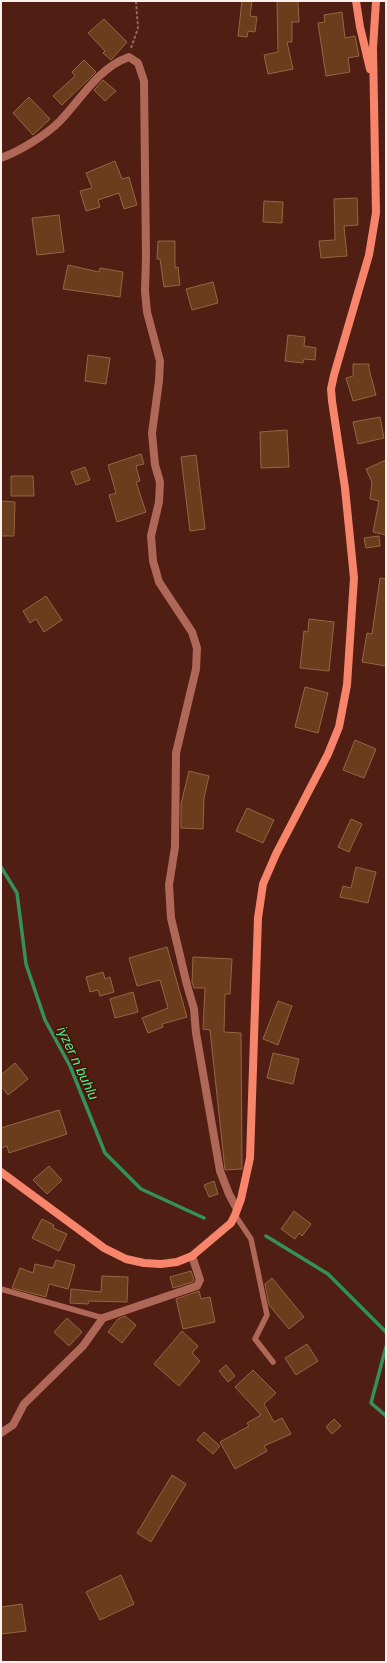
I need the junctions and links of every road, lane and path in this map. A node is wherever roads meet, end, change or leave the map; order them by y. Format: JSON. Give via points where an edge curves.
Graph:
{"nodes":[{"id":1,"x":136,"y":1,"type":"edge"},
{"id":2,"x":356,"y":1,"type":"edge"},
{"id":3,"x":376,"y":1,"type":"edge"},
{"id":4,"x":129,"y":57,"type":"junction"},
{"id":5,"x":374,"y":83,"type":"junction"},
{"id":6,"x":1,"y":158,"type":"edge"},
{"id":7,"x":1,"y":1172,"type":"edge"},
{"id":8,"x":236,"y":1212,"type":"junction"},
{"id":9,"x":195,"y":1254,"type":"junction"},
{"id":10,"x":1,"y":1289,"type":"edge"},
{"id":11,"x":103,"y":1318,"type":"junction"},
{"id":12,"x":274,"y":1362,"type":"dead end"},
{"id":13,"x":1,"y":1433,"type":"edge"}],
"edges":[{"from":1,"to":4,"type":"path","via":[[138,28]]},
{"from":2,"to":5,"type":"main road"},
{"from":3,"to":5,"type":"main road"},
{"from":4,"to":6,"type":"street","via":[[118,61],[105,71],[82,93],[59,122]]},
{"from":4,"to":8,"type":"street","via":[[138,63],[144,81],[145,291],[147,312],[160,361],[152,433],[155,465],[160,482],[159,502],[151,536],[153,561],[159,582],[192,632],[197,648],[196,669],[176,753],[175,848],[169,885],[171,918],[194,1008],[220,1172]]},
{"from":5,"to":8,"type":"main road","via":[[376,213],[370,255],[331,389],[354,578],[347,685],[339,727],[328,754],[263,884],[258,918],[250,1158]]},
{"from":7,"to":9,"type":"main road","via":[[104,1248],[126,1258],[161,1264],[177,1262]]},
{"from":8,"to":9,"type":"main road","via":[[231,1223]]},
{"from":8,"to":12,"type":"lane","via":[[251,1239],[267,1315],[255,1340]]},
{"from":9,"to":11,"type":"street","via":[[200,1280],[196,1286]]},
{"from":10,"to":11,"type":"lane"},
{"from":11,"to":13,"type":"street","via":[[83,1346],[24,1404],[13,1425]]}]}
